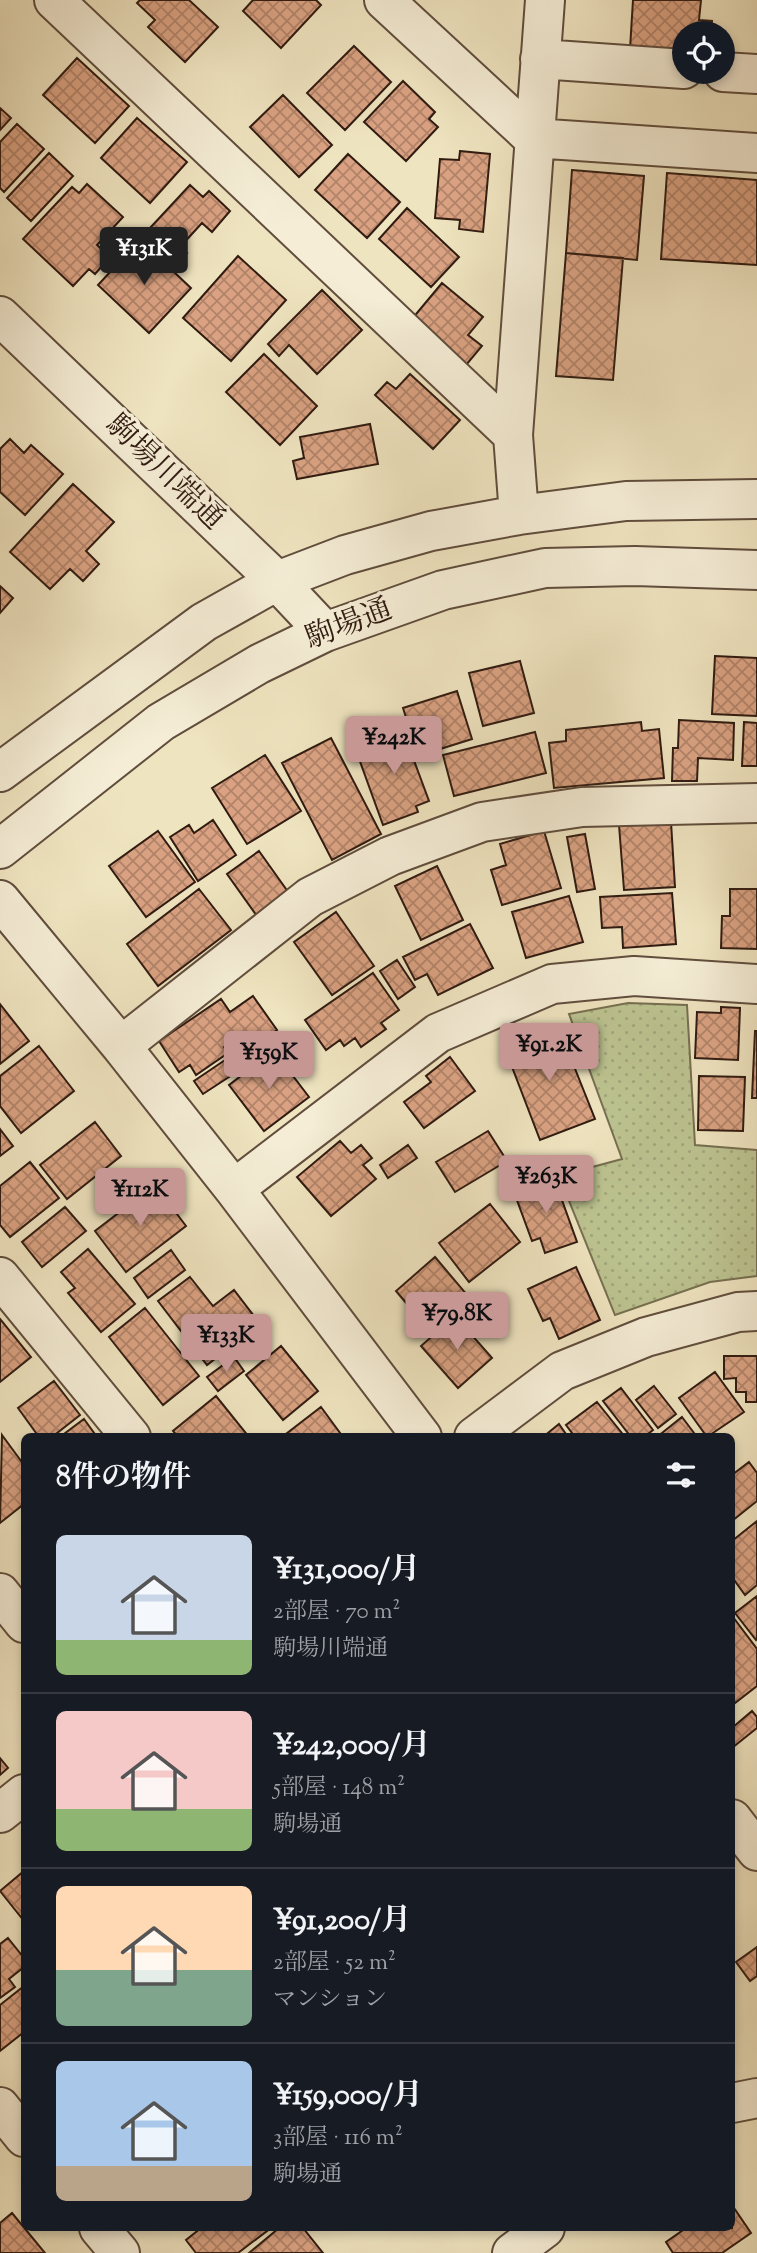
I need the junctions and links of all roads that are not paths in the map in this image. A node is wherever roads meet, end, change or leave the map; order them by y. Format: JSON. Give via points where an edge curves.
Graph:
{"nodes":[{"id":1,"x":54,"y":0,"type":"edge"},
{"id":2,"x":384,"y":0,"type":"edge"},
{"id":3,"x":545,"y":0,"type":"edge"},
{"id":4,"x":540,"y":59,"type":"junction"},
{"id":5,"x":672,"y":68,"type":"edge"},
{"id":6,"x":735,"y":73,"type":"edge"},
{"id":7,"x":757,"y":74,"type":"edge"},
{"id":8,"x":533,"y":138,"type":"junction"},
{"id":9,"x":757,"y":153,"type":"edge"},
{"id":10,"x":0,"y":316,"type":"edge"},
{"id":11,"x":513,"y":435,"type":"junction"},
{"id":12,"x":757,"y":499,"type":"edge"},
{"id":13,"x":519,"y":515,"type":"junction"},
{"id":14,"x":757,"y":570,"type":"edge"},
{"id":15,"x":277,"y":581,"type":"junction"},
{"id":16,"x":325,"y":632,"type":"junction"},
{"id":17,"x":6,"y":757,"type":"edge"},
{"id":18,"x":757,"y":803,"type":"edge"},
{"id":19,"x":0,"y":849,"type":"edge"},
{"id":20,"x":0,"y":900,"type":"edge"},
{"id":21,"x":757,"y":984,"type":"edge"},
{"id":22,"x":121,"y":1046,"type":"junction"},
{"id":23,"x":234,"y":1189,"type":"junction"},
{"id":24,"x":0,"y":1277,"type":"edge"},
{"id":25,"x":757,"y":1311,"type":"edge"},
{"id":26,"x":128,"y":1433,"type":"edge"},
{"id":27,"x":419,"y":1433,"type":"edge"},
{"id":28,"x":479,"y":1433,"type":"edge"},
{"id":29,"x":0,"y":1593,"type":"edge"},
{"id":30,"x":21,"y":1619,"type":"edge"},
{"id":31,"x":21,"y":1796,"type":"edge"},
{"id":32,"x":0,"y":1813,"type":"edge"},
{"id":33,"x":735,"y":1823,"type":"edge"},
{"id":34,"x":757,"y":1851,"type":"edge"},
{"id":35,"x":757,"y":2098,"type":"edge"},
{"id":36,"x":735,"y":2102,"type":"edge"},
{"id":37,"x":102,"y":2231,"type":"edge"},
{"id":38,"x":120,"y":2253,"type":"edge"}],
"edges":[{"from":1,"to":11,"type":"street"},
{"from":2,"to":8,"type":"street"},
{"from":3,"to":4,"type":"street"},
{"from":4,"to":5,"type":"street"},
{"from":4,"to":8,"type":"street"},
{"from":6,"to":7,"type":"street"},
{"from":8,"to":9,"type":"street"},
{"from":8,"to":11,"type":"street"},
{"from":10,"to":15,"type":"street","name":"駒場川端通"},
{"from":11,"to":13,"type":"street"},
{"from":12,"to":13,"type":"street","via":[[626,501]]},
{"from":13,"to":15,"type":"street","via":[[431,531],[345,555]]},
{"from":14,"to":16,"type":"street","name":"駒場通","via":[[545,568],[443,590]]},
{"from":15,"to":16,"type":"street","name":"駒場川端通"},
{"from":15,"to":17,"type":"street","via":[[204,622]]},
{"from":16,"to":19,"type":"street","name":"駒場通","via":[[259,664],[162,722]]},
{"from":18,"to":22,"type":"street","via":[[582,807],[482,822],[390,856],[310,897]]},
{"from":20,"to":22,"type":"street"},
{"from":21,"to":23,"type":"street","via":[[634,976],[552,984],[438,1032]]},
{"from":22,"to":23,"type":"street"},
{"from":23,"to":27,"type":"street"},
{"from":24,"to":26,"type":"street"},
{"from":25,"to":28,"type":"street","via":[[646,1337],[562,1371]]},
{"from":29,"to":30,"type":"street"},
{"from":31,"to":32,"type":"street"},
{"from":33,"to":34,"type":"street"},
{"from":35,"to":36,"type":"street"},
{"from":37,"to":38,"type":"street"}]}
